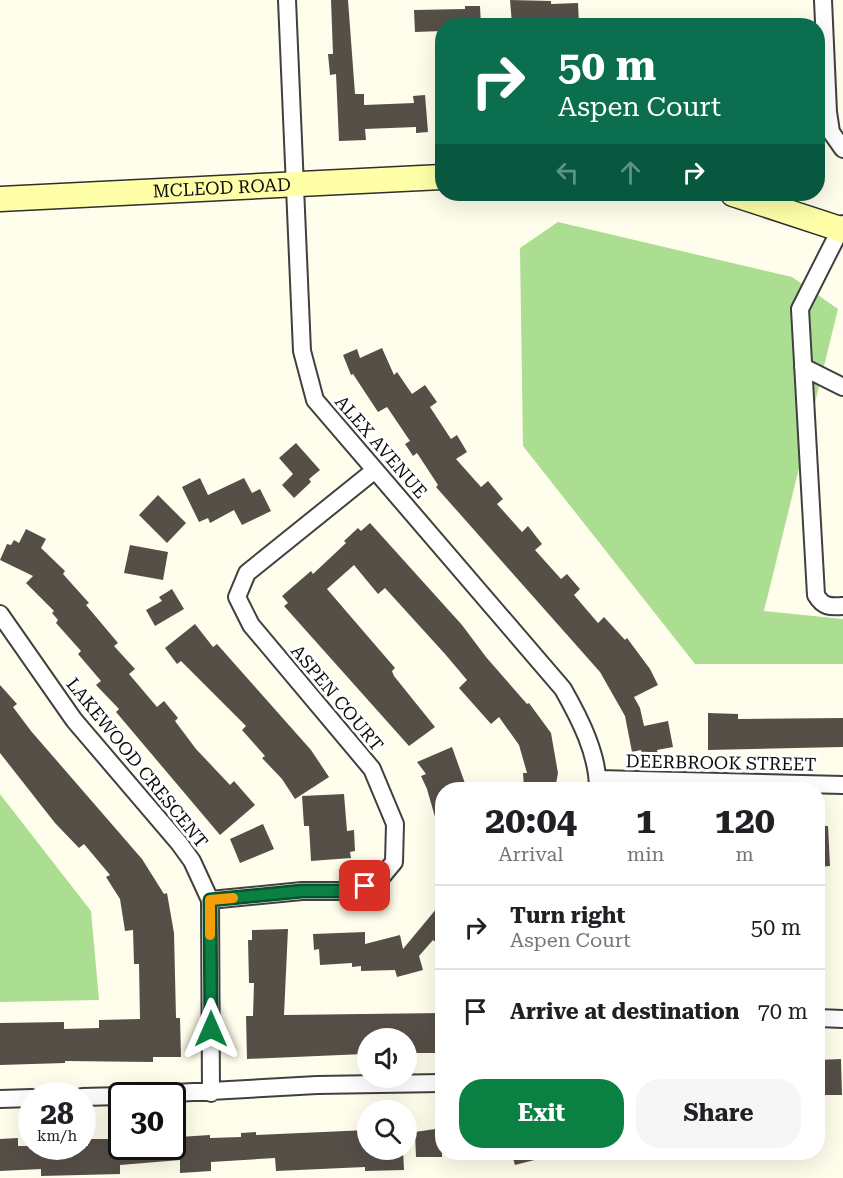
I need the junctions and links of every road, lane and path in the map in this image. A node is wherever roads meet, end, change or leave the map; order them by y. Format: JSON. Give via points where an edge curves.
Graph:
{"nodes":[{"id":1,"x":287,"y":0,"type":"edge"},
{"id":2,"x":823,"y":0,"type":"edge"},
{"id":3,"x":824,"y":18,"type":"edge"},
{"id":4,"x":825,"y":45,"type":"edge"},
{"id":5,"x":843,"y":149,"type":"edge"},
{"id":6,"x":435,"y":177,"type":"edge"},
{"id":7,"x":296,"y":183,"type":"junction"},
{"id":8,"x":0,"y":199,"type":"edge"},
{"id":9,"x":756,"y":201,"type":"edge"},
{"id":10,"x":842,"y":227,"type":"edge"},
{"id":11,"x":803,"y":367,"type":"junction"},
{"id":12,"x":843,"y":387,"type":"edge"},
{"id":13,"x":375,"y":470,"type":"junction"},
{"id":14,"x":843,"y":606,"type":"edge"},
{"id":15,"x":0,"y":614,"type":"edge"},
{"id":16,"x":597,"y":782,"type":"edge"},
{"id":17,"x":825,"y":785,"type":"edge"},
{"id":18,"x":843,"y":785,"type":"edge"},
{"id":19,"x":210,"y":900,"type":"junction"},
{"id":20,"x":825,"y":1018,"type":"edge"},
{"id":21,"x":843,"y":1019,"type":"edge"},
{"id":22,"x":435,"y":1083,"type":"edge"},
{"id":23,"x":211,"y":1093,"type":"junction"},
{"id":24,"x":186,"y":1094,"type":"edge"},
{"id":25,"x":18,"y":1098,"type":"edge"},
{"id":26,"x":0,"y":1099,"type":"edge"}],
"edges":[{"from":1,"to":7,"type":"street","name":"ALEX AVENUE"},
{"from":2,"to":3,"type":"street"},
{"from":4,"to":5,"type":"street","via":[[831,132]]},
{"from":6,"to":7,"type":"main road","name":"MCLEOD ROAD"},
{"from":7,"to":8,"type":"main road","name":"MCLEOD ROAD"},
{"from":7,"to":13,"type":"street","name":"ALEX AVENUE","via":[[302,351],[315,400]]},
{"from":9,"to":10,"type":"main road"},
{"from":10,"to":11,"type":"street","via":[[800,309]]},
{"from":11,"to":12,"type":"street"},
{"from":11,"to":14,"type":"street","via":[[816,595],[830,607]]},
{"from":13,"to":16,"type":"street","name":"ALEX AVENUE","via":[[563,689],[583,725]]},
{"from":13,"to":19,"type":"street","name":"ASPEN COURT","via":[[247,573],[237,597],[251,625],[372,769],[394,824],[394,862],[379,880],[351,891],[302,891]]},
{"from":15,"to":19,"type":"street","name":"LAKEWOOD CRESCENT","via":[[74,720],[179,843]]},
{"from":17,"to":18,"type":"street","name":"DEERBROOK STREET"},
{"from":19,"to":23,"type":"street","name":"LAKEWOOD CRESCENT"},
{"from":20,"to":21,"type":"street"},
{"from":22,"to":23,"type":"street","via":[[317,1085]]},
{"from":23,"to":24,"type":"street"},
{"from":25,"to":26,"type":"street"}]}
